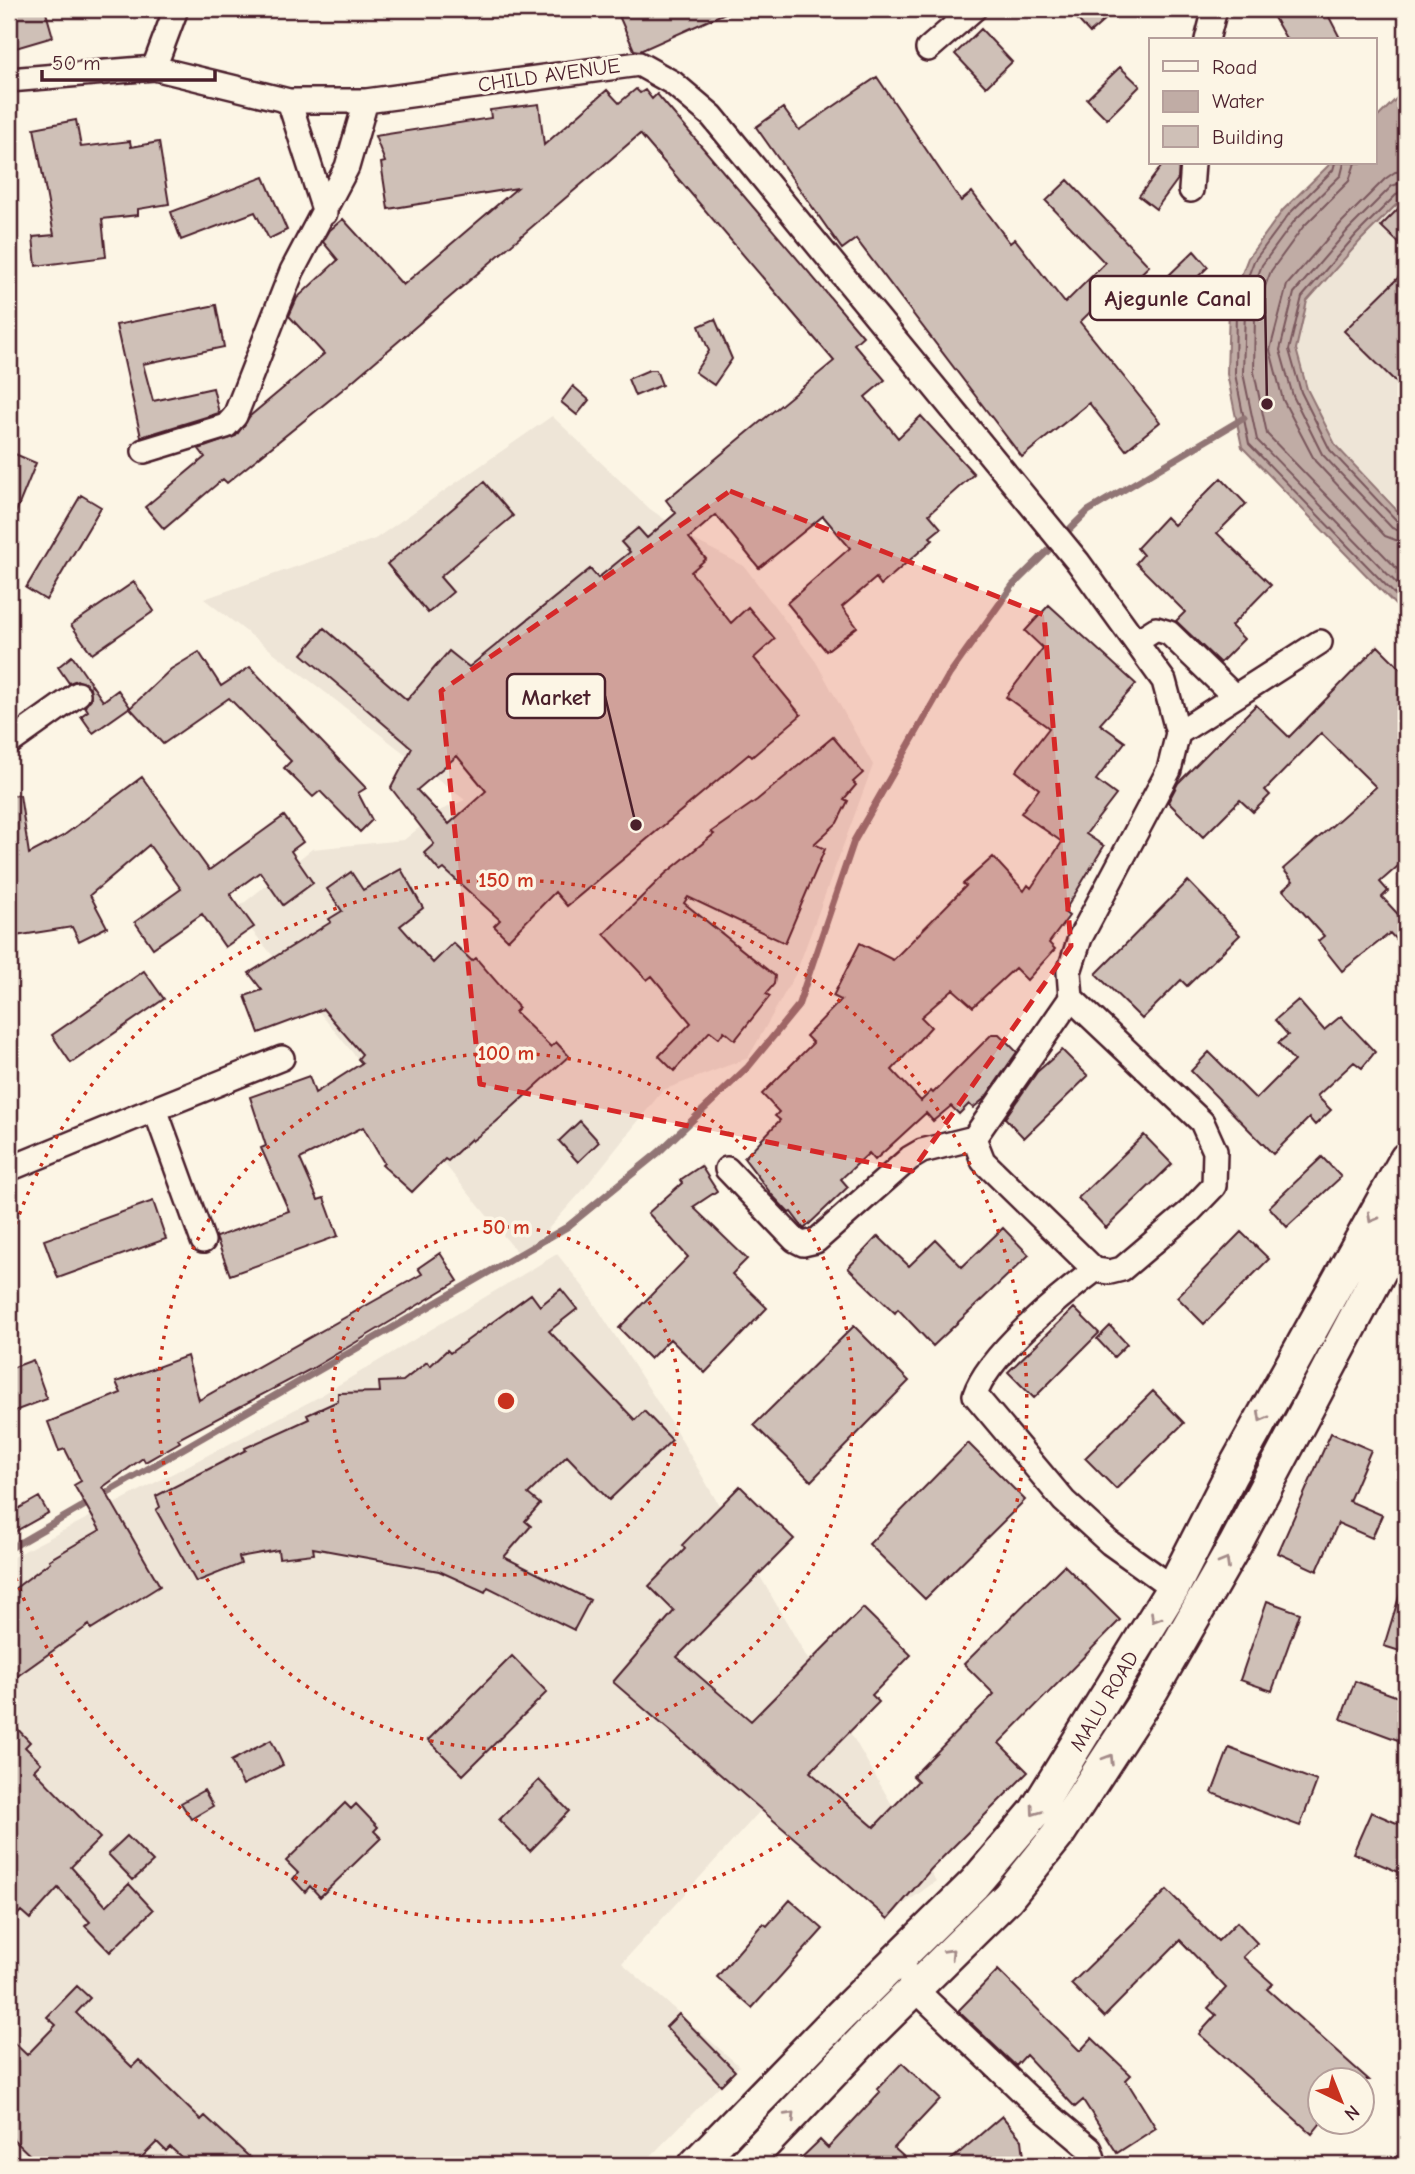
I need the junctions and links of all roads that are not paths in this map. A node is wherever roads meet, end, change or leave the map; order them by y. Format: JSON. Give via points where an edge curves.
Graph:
{"nodes":[{"id":1,"x":176,"y":9,"type":"edge"},
{"id":2,"x":974,"y":9,"type":"edge"},
{"id":3,"x":1215,"y":9,"type":"edge"},
{"id":4,"x":1208,"y":38,"type":"edge"},
{"id":5,"x":928,"y":48,"type":"dead end"},
{"id":6,"x":154,"y":68,"type":"junction"},
{"id":7,"x":9,"y":80,"type":"edge"},
{"id":8,"x":289,"y":101,"type":"junction"},
{"id":9,"x":366,"y":101,"type":"junction"},
{"id":10,"x":1194,"y":164,"type":"edge"},
{"id":11,"x":1191,"y":190,"type":"dead end"},
{"id":12,"x":325,"y":212,"type":"junction"},
{"id":13,"x":144,"y":451,"type":"dead end"},
{"id":14,"x":1137,"y":641,"type":"junction"},
{"id":15,"x":1320,"y":642,"type":"dead end"},
{"id":16,"x":78,"y":694,"type":"dead end"},
{"id":17,"x":1234,"y":696,"type":"junction"},
{"id":18,"x":1178,"y":733,"type":"junction"},
{"id":19,"x":9,"y":743,"type":"edge"},
{"id":20,"x":1071,"y":998,"type":"junction"},
{"id":21,"x":282,"y":1058,"type":"dead end"},
{"id":22,"x":155,"y":1109,"type":"junction"},
{"id":23,"x":974,"y":1138,"type":"junction"},
{"id":24,"x":1406,"y":1159,"type":"edge"},
{"id":25,"x":9,"y":1168,"type":"edge"},
{"id":26,"x":727,"y":1169,"type":"dead end"},
{"id":27,"x":1406,"y":1222,"type":"edge"},
{"id":28,"x":204,"y":1241,"type":"dead end"},
{"id":29,"x":1095,"y":1270,"type":"junction"},
{"id":30,"x":1230,"y":1476,"type":"junction"},
{"id":31,"x":1264,"y":1491,"type":"junction"},
{"id":32,"x":1173,"y":1588,"type":"junction"},
{"id":33,"x":899,"y":1956,"type":"junction"},
{"id":34,"x":916,"y":1990,"type":"junction"},
{"id":35,"x":695,"y":2165,"type":"edge"},
{"id":36,"x":744,"y":2165,"type":"edge"},
{"id":37,"x":1095,"y":2165,"type":"edge"}],
"edges":[{"from":1,"to":6,"type":"street"},
{"from":2,"to":5,"type":"street"},
{"from":3,"to":4,"type":"street"},
{"from":6,"to":7,"type":"street","name":"CHILD AVENUE"},
{"from":6,"to":8,"type":"street","name":"CHILD AVENUE"},
{"from":8,"to":9,"type":"street","name":"CHILD AVENUE"},
{"from":8,"to":12,"type":"street"},
{"from":9,"to":12,"type":"street","via":[[347,167]]},
{"from":9,"to":14,"type":"street","name":"CHILD AVENUE","via":[[639,64],[673,83],[712,116],[1078,562]]},
{"from":10,"to":11,"type":"street"},
{"from":12,"to":13,"type":"street","via":[[292,271],[235,416],[226,426]]},
{"from":14,"to":17,"type":"street","via":[[1156,629],[1169,633]]},
{"from":14,"to":18,"type":"street","name":"CHILD AVENUE","via":[[1164,681]]},
{"from":15,"to":17,"type":"street"},
{"from":16,"to":19,"type":"street"},
{"from":17,"to":18,"type":"street"},
{"from":18,"to":20,"type":"street","via":[[1169,770],[1080,938],[1069,972]]},
{"from":20,"to":23,"type":"street"},
{"from":20,"to":29,"type":"street","via":[[1202,1122],[1215,1151],[1214,1186],[1189,1212],[1122,1269]]},
{"from":21,"to":22,"type":"street"},
{"from":22,"to":25,"type":"street"},
{"from":22,"to":28,"type":"street"},
{"from":23,"to":26,"type":"street","via":[[909,1158],[816,1241],[803,1244]]},
{"from":23,"to":29,"type":"street","via":[[983,1161]]},
{"from":24,"to":30,"type":"main road","name":"MALU ROAD","one_way":true},
{"from":27,"to":31,"type":"main road","name":"MALU ROAD"},
{"from":29,"to":32,"type":"street","via":[[1062,1294],[995,1362],[981,1378],[975,1395],[1064,1501],[1110,1543]]},
{"from":30,"to":31,"type":"main road"},
{"from":30,"to":32,"type":"main road","name":"MALU ROAD"},
{"from":34,"to":31,"type":"main road","name":"MALU ROAD","one_way":true,"via":[[1008,1897],[1064,1825],[1152,1690]]},
{"from":32,"to":33,"type":"main road","name":"MALU ROAD","one_way":true,"via":[[1035,1812],[974,1884]]},
{"from":33,"to":34,"type":"street"},
{"from":33,"to":35,"type":"main road","name":"MALU ROAD"},
{"from":36,"to":34,"type":"main road","name":"MALU ROAD","one_way":true},
{"from":34,"to":37,"type":"street","via":[[1028,2097],[1090,2148]]}]}
